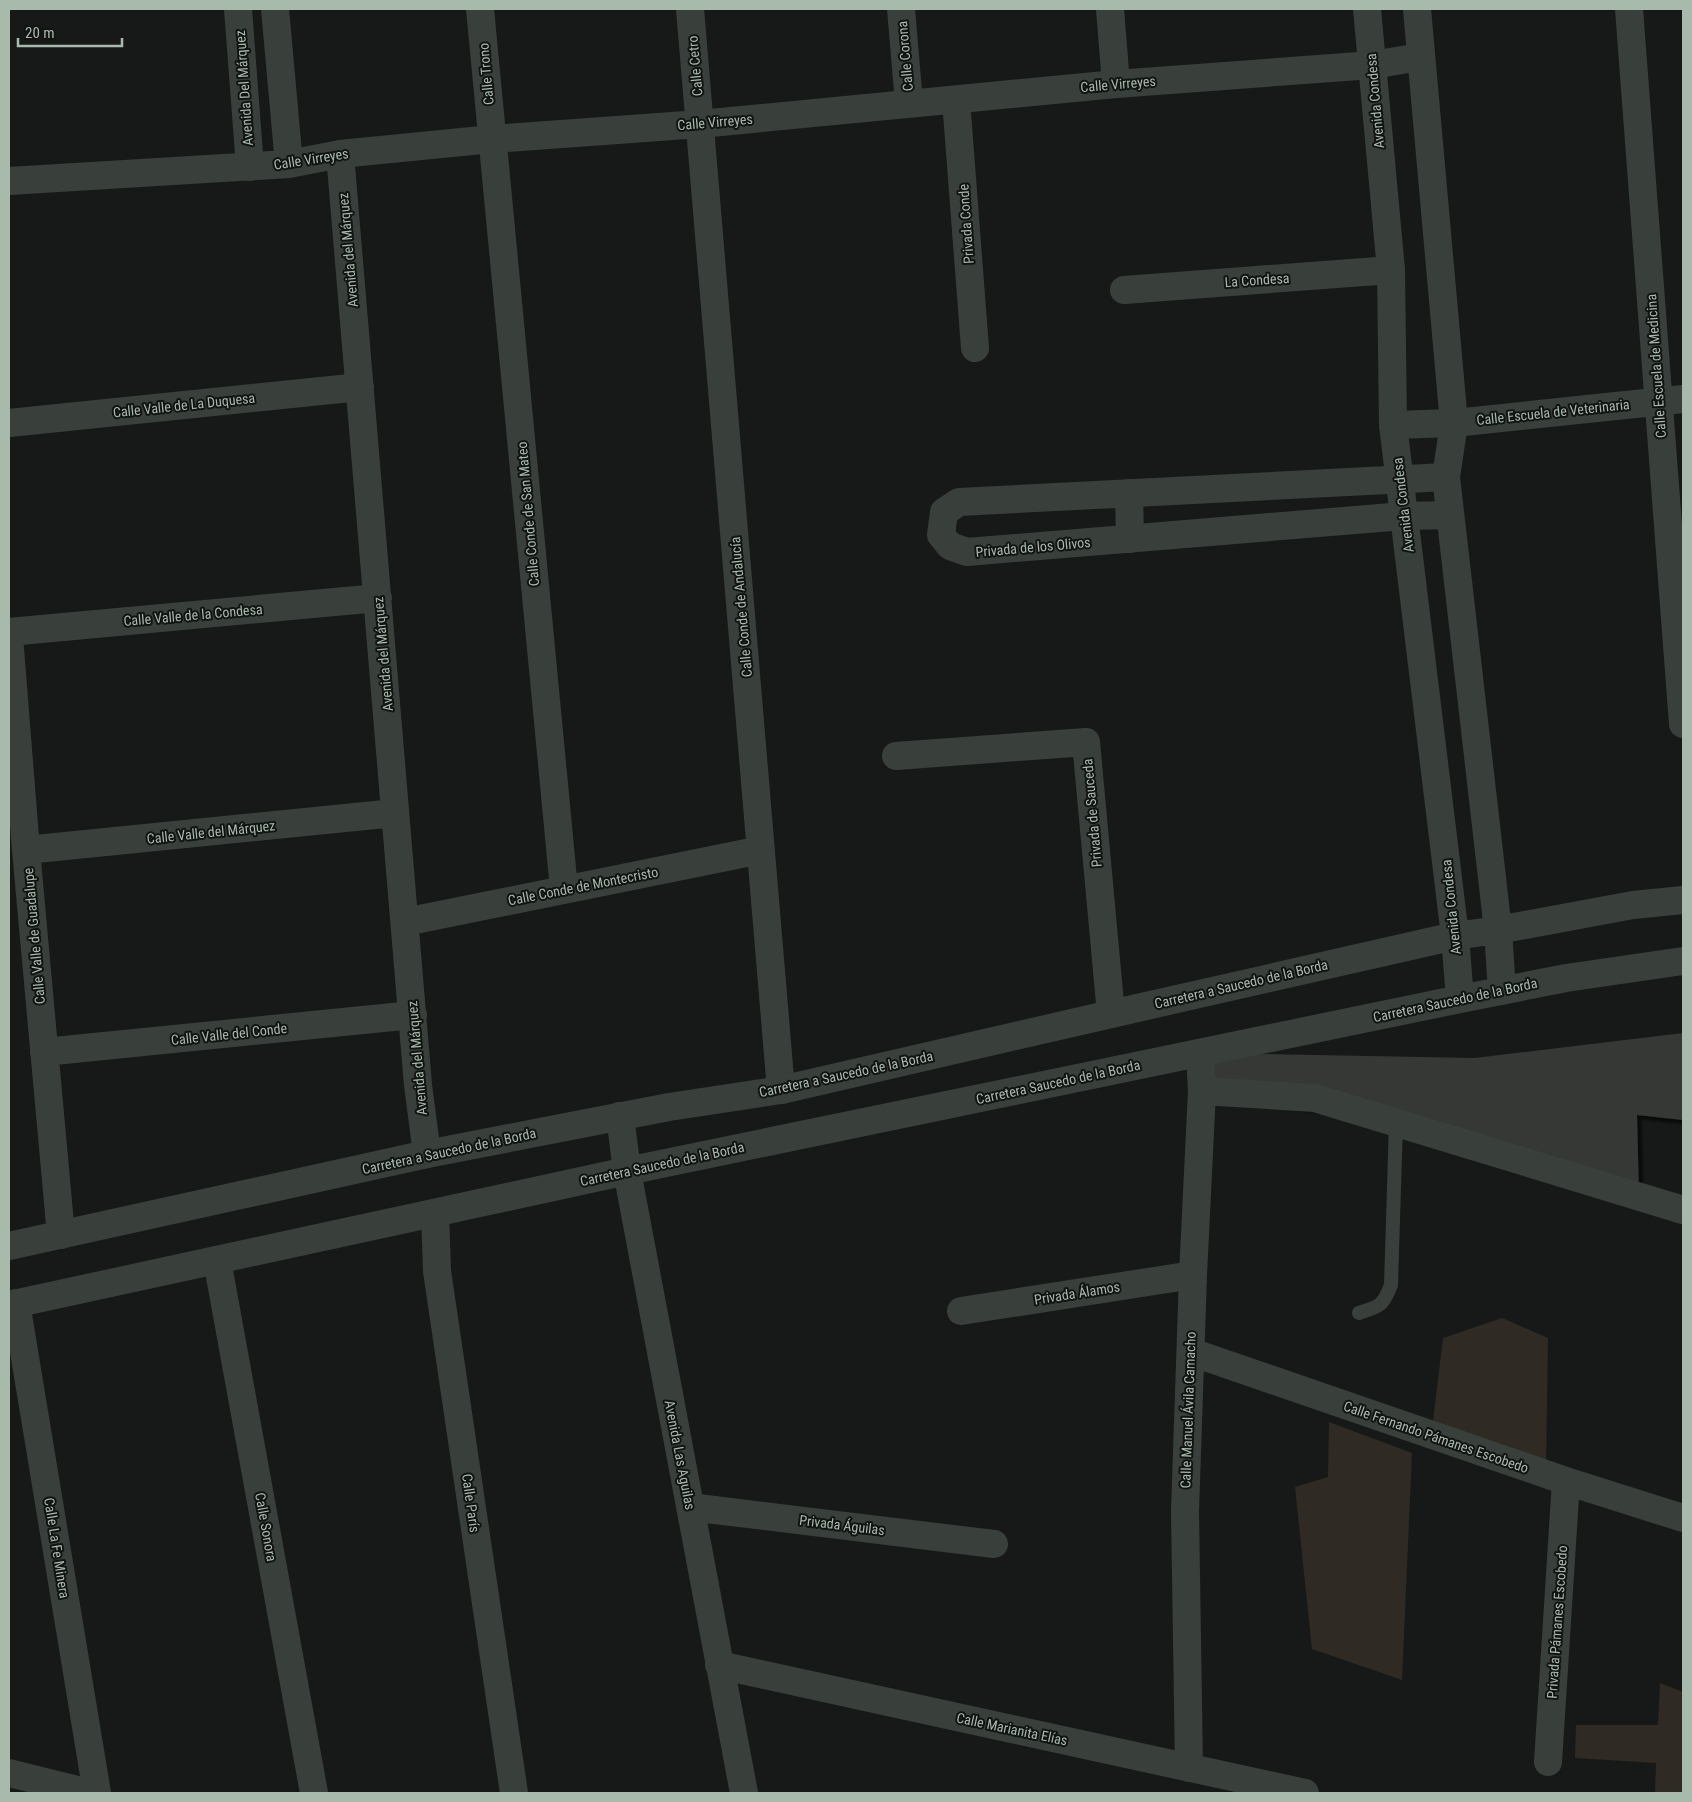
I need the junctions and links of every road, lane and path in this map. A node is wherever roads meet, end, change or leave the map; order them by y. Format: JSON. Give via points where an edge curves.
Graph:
{"nodes":[{"id":1,"x":238,"y":9,"type":"edge"},
{"id":2,"x":275,"y":9,"type":"edge"},
{"id":3,"x":480,"y":9,"type":"edge"},
{"id":4,"x":690,"y":9,"type":"edge"},
{"id":5,"x":901,"y":9,"type":"edge"},
{"id":6,"x":1110,"y":9,"type":"edge"},
{"id":7,"x":1367,"y":9,"type":"edge"},
{"id":8,"x":1417,"y":9,"type":"edge"},
{"id":9,"x":1629,"y":9,"type":"edge"},
{"id":10,"x":1420,"y":57,"type":"junction"},
{"id":11,"x":1372,"y":65,"type":"junction"},
{"id":12,"x":1116,"y":84,"type":"junction"},
{"id":13,"x":956,"y":100,"type":"junction"},
{"id":14,"x":910,"y":103,"type":"junction"},
{"id":15,"x":700,"y":124,"type":"junction"},
{"id":16,"x":492,"y":139,"type":"junction"},
{"id":17,"x":340,"y":154,"type":"junction"},
{"id":18,"x":289,"y":164,"type":"junction"},
{"id":19,"x":250,"y":167,"type":"junction"},
{"id":20,"x":9,"y":181,"type":"edge"},
{"id":21,"x":1390,"y":270,"type":"junction"},
{"id":22,"x":1124,"y":290,"type":"dead end"},
{"id":23,"x":975,"y":348,"type":"dead end"},
{"id":24,"x":360,"y":387,"type":"junction"},
{"id":25,"x":1671,"y":400,"type":"edge"},
{"id":26,"x":9,"y":423,"type":"edge"},
{"id":27,"x":1454,"y":423,"type":"junction"},
{"id":28,"x":1393,"y":425,"type":"junction"},
{"id":29,"x":1446,"y":477,"type":"junction"},
{"id":30,"x":1400,"y":478,"type":"junction"},
{"id":31,"x":1317,"y":483,"type":"junction"},
{"id":32,"x":1129,"y":492,"type":"junction"},
{"id":33,"x":1450,"y":515,"type":"junction"},
{"id":34,"x":1404,"y":516,"type":"junction"},
{"id":35,"x":1321,"y":523,"type":"junction"},
{"id":36,"x":1130,"y":539,"type":"junction"},
{"id":37,"x":378,"y":598,"type":"junction"},
{"id":38,"x":9,"y":632,"type":"edge"},
{"id":39,"x":9,"y":636,"type":"edge"},
{"id":40,"x":1683,"y":724,"type":"edge"},
{"id":41,"x":896,"y":756,"type":"dead end"},
{"id":42,"x":395,"y":813,"type":"junction"},
{"id":43,"x":26,"y":850,"type":"junction"},
{"id":44,"x":761,"y":850,"type":"junction"},
{"id":45,"x":564,"y":889,"type":"junction"},
{"id":46,"x":1683,"y":900,"type":"edge"},
{"id":47,"x":405,"y":922,"type":"junction"},
{"id":48,"x":1498,"y":930,"type":"junction"},
{"id":49,"x":1455,"y":936,"type":"junction"},
{"id":50,"x":1683,"y":961,"type":"edge"},
{"id":51,"x":1502,"y":991,"type":"junction"},
{"id":52,"x":1460,"y":999,"type":"junction"},
{"id":53,"x":1110,"y":1014,"type":"junction"},
{"id":54,"x":413,"y":1015,"type":"junction"},
{"id":55,"x":44,"y":1052,"type":"junction"},
{"id":56,"x":1200,"y":1053,"type":"junction"},
{"id":57,"x":781,"y":1090,"type":"junction"},
{"id":58,"x":1202,"y":1091,"type":"junction"},
{"id":59,"x":620,"y":1116,"type":"junction"},
{"id":60,"x":1396,"y":1122,"type":"junction"},
{"id":61,"x":427,"y":1154,"type":"junction"},
{"id":62,"x":627,"y":1171,"type":"junction"},
{"id":63,"x":1683,"y":1210,"type":"edge"},
{"id":64,"x":435,"y":1213,"type":"junction"},
{"id":65,"x":60,"y":1234,"type":"junction"},
{"id":66,"x":9,"y":1246,"type":"edge"},
{"id":67,"x":217,"y":1260,"type":"junction"},
{"id":68,"x":1193,"y":1275,"type":"junction"},
{"id":69,"x":12,"y":1304,"type":"edge"},
{"id":70,"x":961,"y":1311,"type":"dead end"},
{"id":71,"x":1360,"y":1313,"type":"dead end"},
{"id":72,"x":1190,"y":1352,"type":"junction"},
{"id":73,"x":1566,"y":1481,"type":"junction"},
{"id":74,"x":690,"y":1507,"type":"junction"},
{"id":75,"x":1683,"y":1518,"type":"edge"},
{"id":76,"x":994,"y":1544,"type":"dead end"},
{"id":77,"x":720,"y":1665,"type":"junction"},
{"id":78,"x":1548,"y":1762,"type":"dead end"},
{"id":79,"x":1190,"y":1768,"type":"junction"},
{"id":80,"x":9,"y":1773,"type":"edge"},
{"id":81,"x":90,"y":1793,"type":"edge"},
{"id":82,"x":97,"y":1793,"type":"edge"},
{"id":83,"x":314,"y":1793,"type":"edge"},
{"id":84,"x":514,"y":1793,"type":"edge"},
{"id":85,"x":744,"y":1793,"type":"edge"},
{"id":86,"x":1305,"y":1793,"type":"edge"}],
"edges":[{"from":1,"to":19,"type":"street","name":"Avenida Del Márquez"},
{"from":2,"to":18,"type":"street"},
{"from":3,"to":16,"type":"street","name":"Calle Trono"},
{"from":4,"to":15,"type":"street","name":"Calle Cetro"},
{"from":5,"to":14,"type":"street","name":"Calle Corona"},
{"from":6,"to":12,"type":"street"},
{"from":7,"to":11,"type":"street","name":"Avenida Condesa"},
{"from":8,"to":10,"type":"street"},
{"from":9,"to":25,"type":"street","name":"Calle Escuela de Medicina"},
{"from":10,"to":11,"type":"street","name":"Calle Virreyes"},
{"from":10,"to":27,"type":"street"},
{"from":11,"to":12,"type":"street","name":"Calle Virreyes"},
{"from":11,"to":21,"type":"street","name":"Avenida Condesa"},
{"from":12,"to":13,"type":"street","name":"Calle Virreyes"},
{"from":13,"to":14,"type":"street","name":"Calle Virreyes"},
{"from":13,"to":23,"type":"street","name":"Privada Conde"},
{"from":14,"to":15,"type":"street","name":"Calle Virreyes"},
{"from":15,"to":16,"type":"street","name":"Calle Virreyes"},
{"from":15,"to":44,"type":"street","name":"Calle Conde de Andalucía"},
{"from":16,"to":17,"type":"street","name":"Calle Virreyes"},
{"from":16,"to":45,"type":"street","name":"Calle Conde de San Mateo"},
{"from":17,"to":18,"type":"street","name":"Calle Virreyes"},
{"from":17,"to":24,"type":"street","name":"Avenida del Márquez"},
{"from":18,"to":19,"type":"street","name":"Calle Virreyes"},
{"from":19,"to":20,"type":"street","name":"Calle Virreyes"},
{"from":21,"to":22,"type":"street","name":"La Condesa"},
{"from":21,"to":28,"type":"street","name":"Avenida Condesa"},
{"from":24,"to":26,"type":"street","name":"Calle Valle de La Duquesa"},
{"from":24,"to":37,"type":"street","name":"Avenida del Márquez"},
{"from":25,"to":27,"type":"street","name":"Calle Escuela de Veterinaria"},
{"from":25,"to":40,"type":"street","name":"Calle Escuela de Medicina"},
{"from":27,"to":28,"type":"street","name":"Calle Escuela de Veterinaria"},
{"from":27,"to":29,"type":"street"},
{"from":28,"to":30,"type":"street","name":"Avenida Condesa"},
{"from":29,"to":30,"type":"street","name":"Privada de los Olivos"},
{"from":29,"to":33,"type":"street"},
{"from":30,"to":31,"type":"street","name":"Privada de los Olivos"},
{"from":30,"to":34,"type":"street","name":"Avenida Condesa"},
{"from":31,"to":32,"type":"street","name":"Privada de los Olivos"},
{"from":31,"to":35,"type":"street"},
{"from":32,"to":36,"type":"street"},
{"from":32,"to":36,"type":"street","name":"Privada de los Olivos","via":[[959,502],[944,512],[941,534],[950,546],[967,552]]},
{"from":33,"to":34,"type":"street","name":"Privada de los Olivos"},
{"from":33,"to":48,"type":"street"},
{"from":34,"to":35,"type":"street","name":"Privada de los Olivos"},
{"from":34,"to":49,"type":"street","name":"Avenida Condesa"},
{"from":35,"to":36,"type":"street","name":"Privada de los Olivos"},
{"from":37,"to":38,"type":"street","name":"Calle Valle de la Condesa"},
{"from":37,"to":42,"type":"street","name":"Avenida del Márquez"},
{"from":39,"to":43,"type":"street","name":"Calle Valle de Guadalupe"},
{"from":41,"to":53,"type":"street","name":"Privada de Sauceda","via":[[1086,742]]},
{"from":42,"to":43,"type":"street","name":"Calle Valle del Márquez"},
{"from":42,"to":47,"type":"street","name":"Avenida del Márquez"},
{"from":43,"to":55,"type":"street","name":"Calle Valle de Guadalupe"},
{"from":44,"to":45,"type":"street","name":"Calle Conde de Montecristo"},
{"from":44,"to":57,"type":"street","name":"Calle Conde de Andalucía"},
{"from":45,"to":47,"type":"street","name":"Calle Conde de Montecristo"},
{"from":46,"to":48,"type":"street","name":"Carretera a Saucedo de la Borda","via":[[1633,905]]},
{"from":47,"to":54,"type":"street","name":"Avenida del Márquez"},
{"from":48,"to":49,"type":"street","name":"Carretera a Saucedo de la Borda"},
{"from":48,"to":51,"type":"street"},
{"from":49,"to":52,"type":"street","name":"Avenida Condesa"},
{"from":49,"to":53,"type":"street","name":"Carretera a Saucedo de la Borda"},
{"from":50,"to":51,"type":"street","name":"Carretera Saucedo de la Borda"},
{"from":51,"to":52,"type":"street","name":"Carretera Saucedo de la Borda"},
{"from":52,"to":56,"type":"street","name":"Carretera Saucedo de la Borda"},
{"from":53,"to":57,"type":"street","name":"Carretera a Saucedo de la Borda"},
{"from":54,"to":55,"type":"street","name":"Calle Valle del Conde"},
{"from":54,"to":61,"type":"street","name":"Avenida del Márquez"},
{"from":55,"to":65,"type":"street","name":"Calle Valle de Guadalupe"},
{"from":56,"to":58,"type":"street","name":"Calle Manuel Ávila Camacho"},
{"from":56,"to":62,"type":"street","name":"Carretera Saucedo de la Borda"},
{"from":57,"to":59,"type":"street","name":"Carretera a Saucedo de la Borda"},
{"from":58,"to":60,"type":"street","via":[[1315,1098]]},
{"from":58,"to":68,"type":"street","name":"Calle Manuel Ávila Camacho"},
{"from":59,"to":61,"type":"street","name":"Carretera a Saucedo de la Borda"},
{"from":59,"to":62,"type":"street","name":"Avenida Las Aguilas"},
{"from":60,"to":63,"type":"street"},
{"from":60,"to":71,"type":"lane","via":[[1391,1285],[1379,1306]]},
{"from":61,"to":65,"type":"street","name":"Carretera a Saucedo de la Borda"},
{"from":62,"to":64,"type":"street","name":"Carretera Saucedo de la Borda"},
{"from":62,"to":74,"type":"street","name":"Avenida Las Aguilas"},
{"from":64,"to":67,"type":"street"},
{"from":64,"to":84,"type":"street","name":"Calle París","via":[[437,1271]]},
{"from":65,"to":66,"type":"street","name":"Carretera a Saucedo de la Borda"},
{"from":67,"to":69,"type":"street"},
{"from":67,"to":83,"type":"street","name":"Calle Sonora"},
{"from":68,"to":70,"type":"street","name":"Privada Álamos"},
{"from":68,"to":72,"type":"street","name":"Calle Manuel Ávila Camacho"},
{"from":69,"to":82,"type":"street","name":"Calle La Fe Minera"},
{"from":72,"to":73,"type":"street","name":"Calle Fernando Pámanes Escobedo"},
{"from":72,"to":79,"type":"street","name":"Calle Manuel Ávila Camacho","via":[[1185,1511]]},
{"from":73,"to":75,"type":"street","name":"Calle Fernando Pámanes Escobedo"},
{"from":73,"to":78,"type":"street","name":"Privada Pámanes Escobedo"},
{"from":74,"to":76,"type":"street","name":"Privada Águilas"},
{"from":74,"to":77,"type":"street","name":"Avenida Las Aguilas"},
{"from":77,"to":79,"type":"street","name":"Calle Marianita Elías"},
{"from":77,"to":85,"type":"street","name":"Avenida Las Aguilas"},
{"from":79,"to":86,"type":"street","name":"Calle Marianita Elías"},
{"from":80,"to":81,"type":"street"}]}
